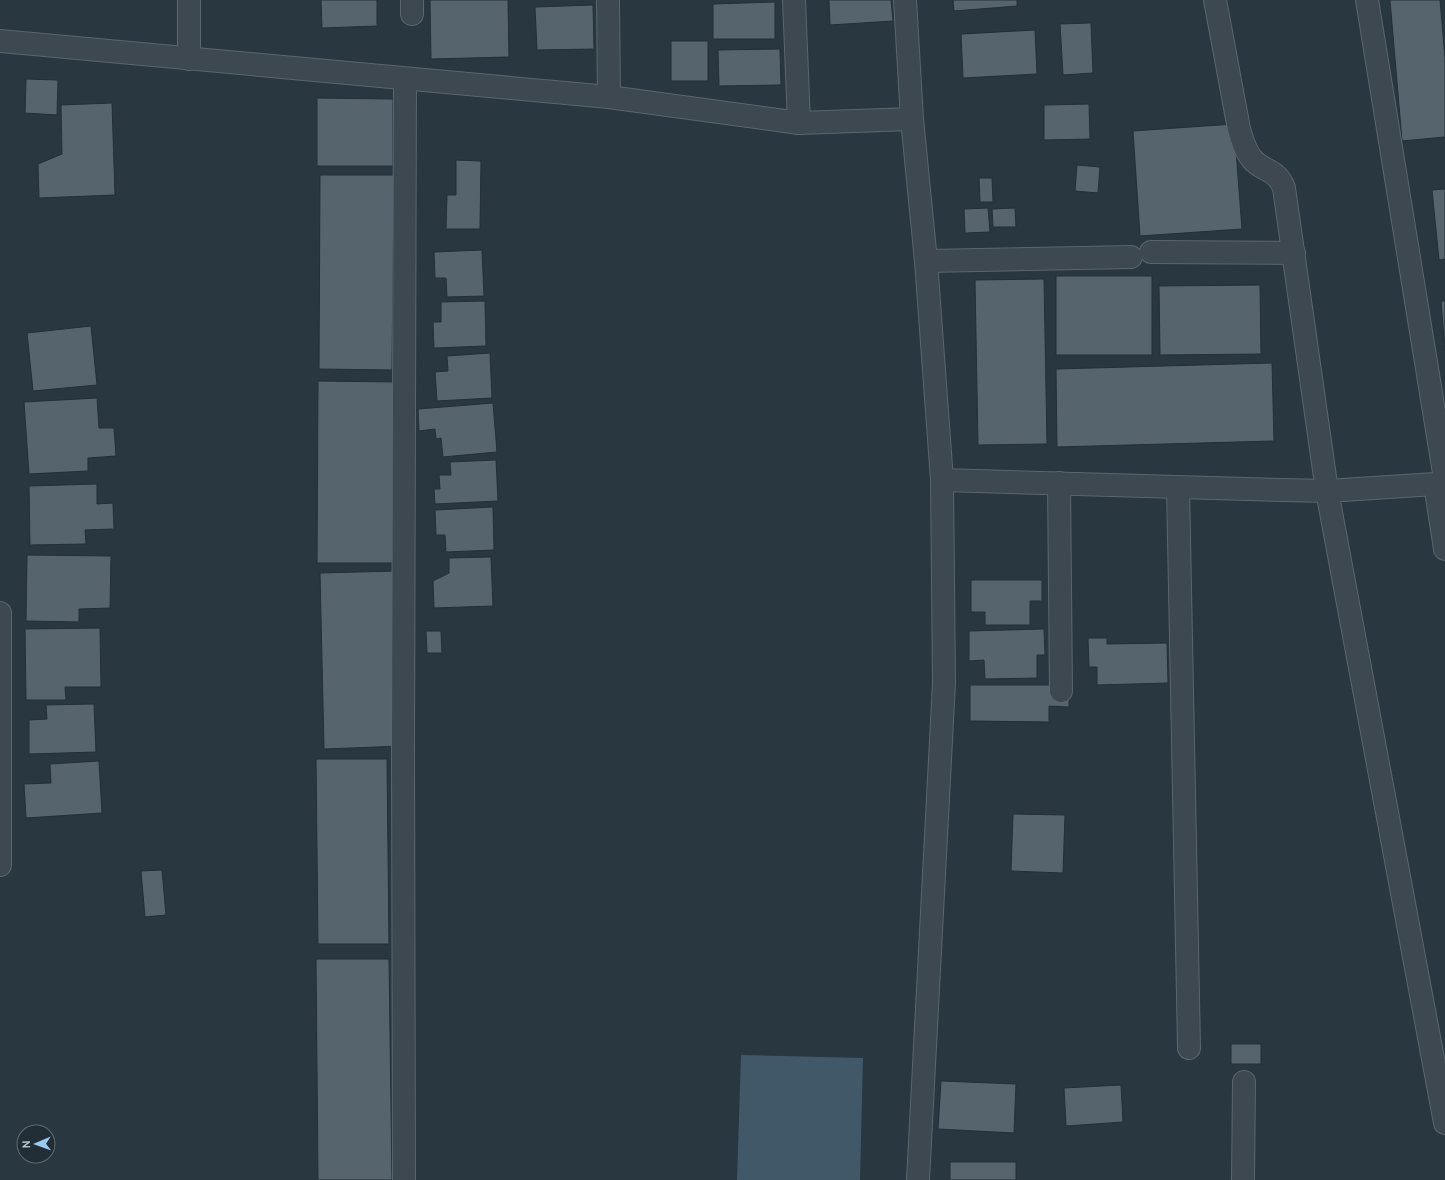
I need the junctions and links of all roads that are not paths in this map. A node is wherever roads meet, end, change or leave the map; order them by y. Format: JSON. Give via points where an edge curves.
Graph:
{"nodes":[{"id":1,"x":189,"y":0,"type":"edge"},
{"id":2,"x":608,"y":0,"type":"edge"},
{"id":3,"x":794,"y":0,"type":"edge"},
{"id":4,"x":905,"y":0,"type":"edge"},
{"id":5,"x":1215,"y":0,"type":"edge"},
{"id":6,"x":1367,"y":0,"type":"edge"},
{"id":7,"x":0,"y":41,"type":"edge"},
{"id":8,"x":189,"y":59,"type":"junction"},
{"id":9,"x":405,"y":79,"type":"junction"},
{"id":10,"x":609,"y":97,"type":"junction"},
{"id":11,"x":912,"y":119,"type":"junction"},
{"id":12,"x":799,"y":123,"type":"junction"},
{"id":13,"x":1294,"y":253,"type":"junction"},
{"id":14,"x":926,"y":261,"type":"junction"},
{"id":15,"x":942,"y":480,"type":"junction"},
{"id":16,"x":1442,"y":481,"type":"edge"},
{"id":17,"x":1059,"y":483,"type":"junction"},
{"id":18,"x":1178,"y":487,"type":"junction"},
{"id":19,"x":1328,"y":491,"type":"junction"},
{"id":20,"x":1445,"y":549,"type":"edge"},
{"id":21,"x":0,"y":613,"type":"edge"},
{"id":22,"x":1061,"y":690,"type":"dead end"},
{"id":23,"x":0,"y":718,"type":"edge"},
{"id":24,"x":0,"y":865,"type":"edge"},
{"id":25,"x":1189,"y":1048,"type":"dead end"},
{"id":26,"x":1244,"y":1082,"type":"dead end"},
{"id":27,"x":1445,"y":1123,"type":"edge"},
{"id":28,"x":404,"y":1180,"type":"edge"},
{"id":29,"x":918,"y":1180,"type":"edge"},
{"id":30,"x":1243,"y":1180,"type":"edge"}],
"edges":[{"from":1,"to":8,"type":"street"},
{"from":2,"to":10,"type":"street"},
{"from":3,"to":12,"type":"street"},
{"from":4,"to":11,"type":"street"},
{"from":5,"to":13,"type":"street","via":[[1238,129],[1252,159],[1281,181]]},
{"from":6,"to":16,"type":"street"},
{"from":7,"to":8,"type":"street"},
{"from":8,"to":9,"type":"street"},
{"from":9,"to":10,"type":"street"},
{"from":9,"to":28,"type":"street"},
{"from":10,"to":12,"type":"street"},
{"from":11,"to":12,"type":"street"},
{"from":11,"to":14,"type":"street"},
{"from":13,"to":14,"type":"street"},
{"from":13,"to":19,"type":"street"},
{"from":14,"to":15,"type":"street"},
{"from":15,"to":17,"type":"street"},
{"from":15,"to":29,"type":"street","via":[[944,683]]},
{"from":16,"to":19,"type":"street"},
{"from":16,"to":20,"type":"street"},
{"from":17,"to":18,"type":"street"},
{"from":17,"to":22,"type":"street"},
{"from":18,"to":19,"type":"street"},
{"from":18,"to":25,"type":"street"},
{"from":19,"to":27,"type":"street"},
{"from":21,"to":23,"type":"street"},
{"from":23,"to":24,"type":"street"},
{"from":26,"to":30,"type":"street"}]}
